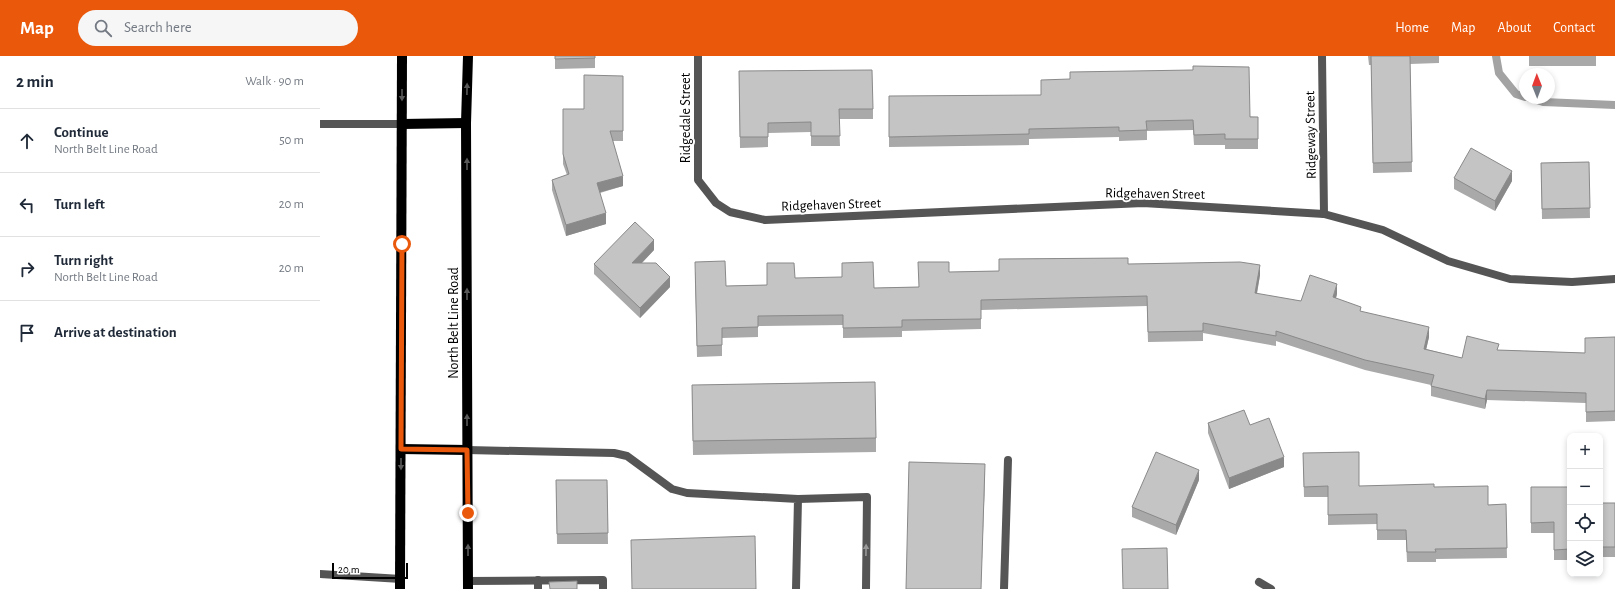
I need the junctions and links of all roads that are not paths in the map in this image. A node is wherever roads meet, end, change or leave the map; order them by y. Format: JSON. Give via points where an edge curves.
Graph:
{"nodes":[{"id":1,"x":402,"y":56,"type":"edge"},
{"id":2,"x":468,"y":56,"type":"edge"},
{"id":3,"x":698,"y":56,"type":"edge"},
{"id":4,"x":1322,"y":56,"type":"edge"},
{"id":5,"x":466,"y":123,"type":"junction"},
{"id":6,"x":320,"y":124,"type":"edge"},
{"id":7,"x":402,"y":124,"type":"junction"},
{"id":8,"x":698,"y":180,"type":"joint"},
{"id":9,"x":1324,"y":214,"type":"junction"},
{"id":10,"x":1615,"y":279,"type":"edge"},
{"id":11,"x":401,"y":449,"type":"junction"},
{"id":12,"x":467,"y":450,"type":"junction"},
{"id":13,"x":1008,"y":460,"type":"dead end"},
{"id":14,"x":798,"y":499,"type":"junction"},
{"id":15,"x":320,"y":574,"type":"edge"},
{"id":16,"x":538,"y":580,"type":"junction"},
{"id":17,"x":1259,"y":582,"type":"dead end"},
{"id":18,"x":401,"y":584,"type":"edge"},
{"id":19,"x":468,"y":585,"type":"edge"},
{"id":20,"x":538,"y":589,"type":"edge"},
{"id":21,"x":603,"y":589,"type":"edge"},
{"id":22,"x":796,"y":589,"type":"edge"},
{"id":23,"x":866,"y":589,"type":"edge"},
{"id":24,"x":1004,"y":589,"type":"edge"},
{"id":25,"x":1271,"y":589,"type":"edge"}],
"edges":[{"from":1,"to":7,"type":"main road","one_way":true},
{"from":5,"to":2,"type":"main road","name":"North Belt Line Road","one_way":true},
{"from":3,"to":8,"type":"street","name":"Ridgedale Street"},
{"from":4,"to":9,"type":"street","name":"Ridgeway Street"},
{"from":5,"to":7,"type":"main road"},
{"from":12,"to":5,"type":"main road","name":"North Belt Line Road","one_way":true},
{"from":6,"to":7,"type":"street"},
{"from":7,"to":11,"type":"main road"},
{"from":8,"to":9,"type":"street","name":"Ridgehaven Street","via":[[716,203],[730,212],[765,220],[1143,203]]},
{"from":9,"to":10,"type":"street","name":"Ridgehaven Street","via":[[1383,230],[1448,261],[1510,279],[1572,282]]},
{"from":11,"to":12,"type":"main road"},
{"from":11,"to":18,"type":"main road","one_way":true},
{"from":12,"to":14,"type":"street","via":[[614,454],[627,456],[672,489],[687,493]]},
{"from":19,"to":12,"type":"main road","name":"North Belt Line Road","one_way":true},
{"from":13,"to":24,"type":"street"},
{"from":14,"to":22,"type":"street"},
{"from":23,"to":14,"type":"street","one_way":true,"via":[[867,497]]},
{"from":15,"to":18,"type":"street"},
{"from":16,"to":19,"type":"street"},
{"from":16,"to":20,"type":"street"},
{"from":16,"to":21,"type":"street","via":[[603,580]]},
{"from":17,"to":25,"type":"street"}]}
